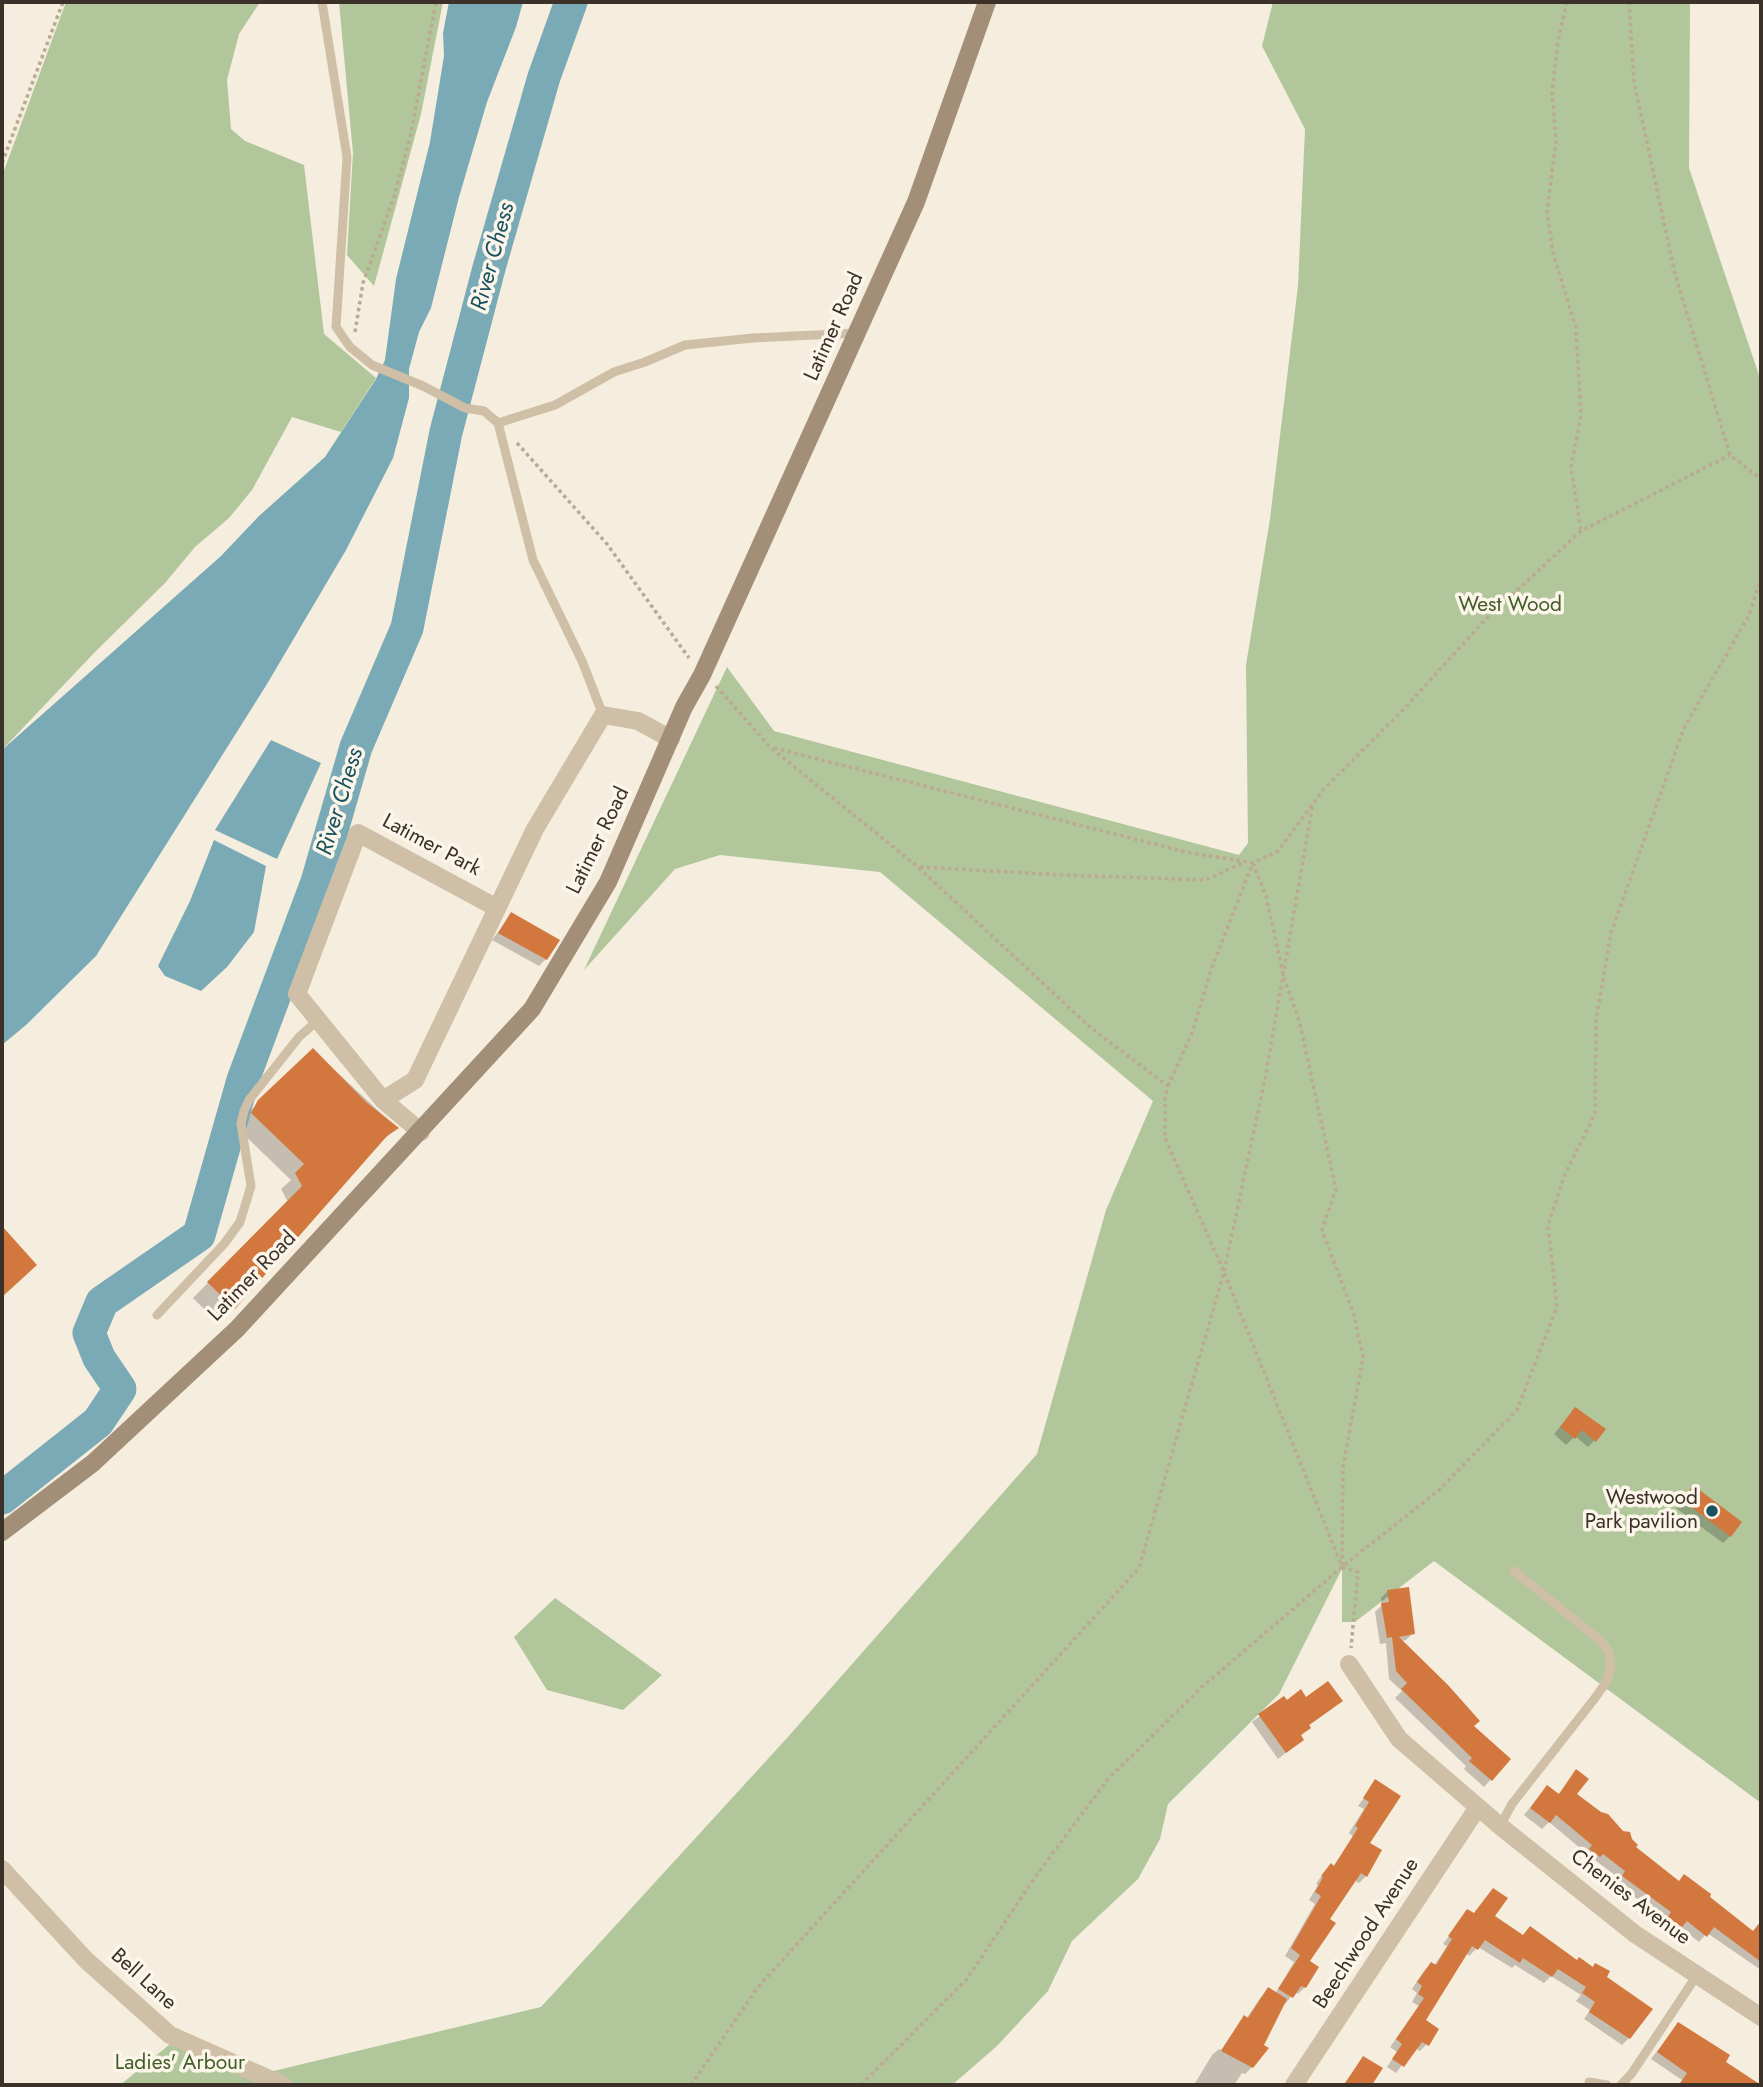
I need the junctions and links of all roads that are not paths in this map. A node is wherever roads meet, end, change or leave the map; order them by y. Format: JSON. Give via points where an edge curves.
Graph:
{"nodes":[{"id":1,"x":322,"y":2,"type":"edge"},
{"id":2,"x":987,"y":2,"type":"edge"},
{"id":3,"x":857,"y":332,"type":"junction"},
{"id":4,"x":498,"y":424,"type":"junction"},
{"id":5,"x":603,"y":715,"type":"junction"},
{"id":6,"x":671,"y":739,"type":"junction"},
{"id":7,"x":497,"y":908,"type":"junction"},
{"id":8,"x":317,"y":1021,"type":"junction"},
{"id":9,"x":383,"y":1100,"type":"junction"},
{"id":10,"x":421,"y":1132,"type":"junction"},
{"id":11,"x":157,"y":1315,"type":"dead end"},
{"id":12,"x":2,"y":1532,"type":"edge"},
{"id":13,"x":1514,"y":1571,"type":"dead end"},
{"id":14,"x":1349,"y":1664,"type":"road end"},
{"id":15,"x":1478,"y":1807,"type":"junction"},
{"id":16,"x":1500,"y":1826,"type":"junction"},
{"id":17,"x":2,"y":1869,"type":"edge"},
{"id":18,"x":1697,"y":1975,"type":"junction"},
{"id":19,"x":1761,"y":2017,"type":"edge"},
{"id":20,"x":1589,"y":2082,"type":"dead end"},
{"id":21,"x":283,"y":2085,"type":"edge"},
{"id":22,"x":1294,"y":2085,"type":"edge"},
{"id":23,"x":1607,"y":2085,"type":"edge"},
{"id":24,"x":1621,"y":2085,"type":"edge"}],
"edges":[{"from":1,"to":4,"type":"lane","via":[[347,156],[336,327],[350,347],[372,365],[465,408],[484,411]]},
{"from":2,"to":3,"type":"street","name":"Latimer Road","via":[[916,202]]},
{"from":3,"to":4,"type":"lane","via":[[685,345],[614,372],[555,405]]},
{"from":3,"to":6,"type":"street","name":"Latimer Road"},
{"from":4,"to":5,"type":"lane","via":[[533,561]]},
{"from":5,"to":6,"type":"street","via":[[638,721]]},
{"from":5,"to":7,"type":"street","name":"Latimer Park","via":[[535,829]]},
{"from":6,"to":10,"type":"street","name":"Latimer Road","via":[[608,882],[532,1009]]},
{"from":7,"to":8,"type":"street","name":"Latimer Park","via":[[358,833],[297,994]]},
{"from":7,"to":9,"type":"street","name":"Latimer Park","via":[[415,1080]]},
{"from":8,"to":9,"type":"street","name":"Latimer Park"},
{"from":8,"to":11,"type":"lane","via":[[299,1037],[244,1111],[241,1124],[251,1186],[240,1222]]},
{"from":9,"to":10,"type":"street","name":"Latimer Park"},
{"from":10,"to":12,"type":"street","name":"Latimer Road","via":[[237,1329],[93,1463]]},
{"from":13,"to":16,"type":"lane","via":[[1601,1641],[1609,1652],[1611,1667],[1595,1699],[1512,1804]]},
{"from":14,"to":15,"type":"street","name":"Chenies Avenue","via":[[1399,1739]]},
{"from":15,"to":16,"type":"street","name":"Chenies Avenue"},
{"from":15,"to":22,"type":"street","name":"Beechwood Avenue"},
{"from":16,"to":18,"type":"street","name":"Chenies Avenue","via":[[1635,1934]]},
{"from":17,"to":21,"type":"street","name":"Bell Lane","via":[[86,1960],[170,2035]]},
{"from":18,"to":19,"type":"street","name":"Chenies Avenue"},
{"from":18,"to":24,"type":"lane"},
{"from":20,"to":23,"type":"lane"}]}
